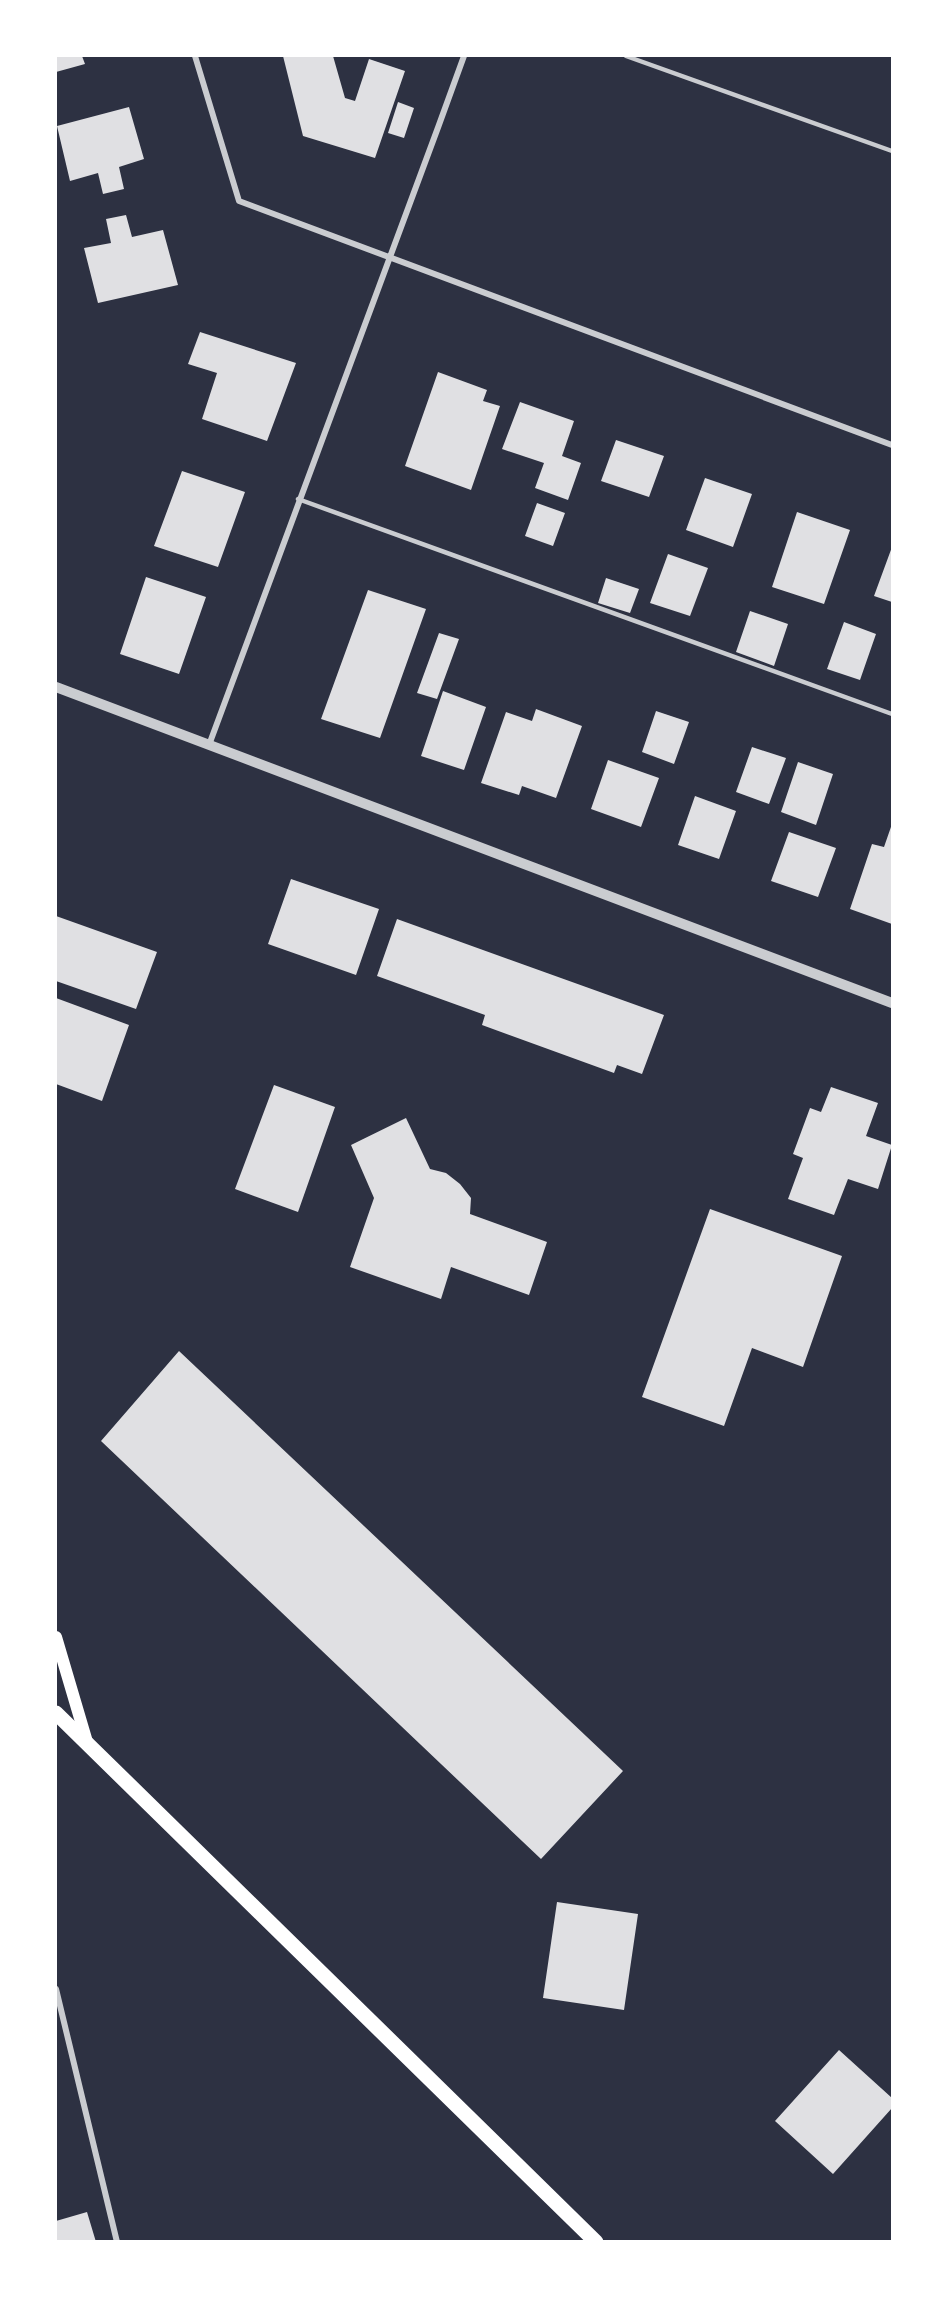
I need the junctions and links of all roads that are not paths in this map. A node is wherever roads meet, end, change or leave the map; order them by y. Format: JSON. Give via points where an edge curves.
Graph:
{"nodes":[{"id":1,"x":195,"y":56,"type":"edge"},
{"id":2,"x":464,"y":56,"type":"edge"},
{"id":3,"x":626,"y":56,"type":"edge"},
{"id":4,"x":892,"y":151,"type":"edge"},
{"id":5,"x":391,"y":259,"type":"junction"},
{"id":6,"x":892,"y":445,"type":"edge"},
{"id":7,"x":298,"y":499,"type":"junction"},
{"id":8,"x":56,"y":687,"type":"edge"},
{"id":9,"x":892,"y":714,"type":"edge"},
{"id":10,"x":209,"y":745,"type":"junction"},
{"id":11,"x":892,"y":1003,"type":"edge"},
{"id":12,"x":56,"y":1637,"type":"edge"},
{"id":13,"x":56,"y":1713,"type":"edge"},
{"id":14,"x":87,"y":1742,"type":"junction"},
{"id":15,"x":56,"y":1989,"type":"edge"},
{"id":16,"x":117,"y":2241,"type":"edge"},
{"id":17,"x":596,"y":2241,"type":"edge"}],
"edges":[{"from":1,"to":5,"type":"street","via":[[239,201]]},
{"from":2,"to":5,"type":"street"},
{"from":3,"to":4,"type":"lane"},
{"from":5,"to":6,"type":"street"},
{"from":5,"to":7,"type":"street"},
{"from":7,"to":9,"type":"lane"},
{"from":7,"to":10,"type":"street"},
{"from":8,"to":10,"type":"street"},
{"from":10,"to":11,"type":"street"},
{"from":12,"to":14,"type":"main road"},
{"from":13,"to":14,"type":"main road"},
{"from":14,"to":17,"type":"main road"},
{"from":15,"to":16,"type":"street"}]}
